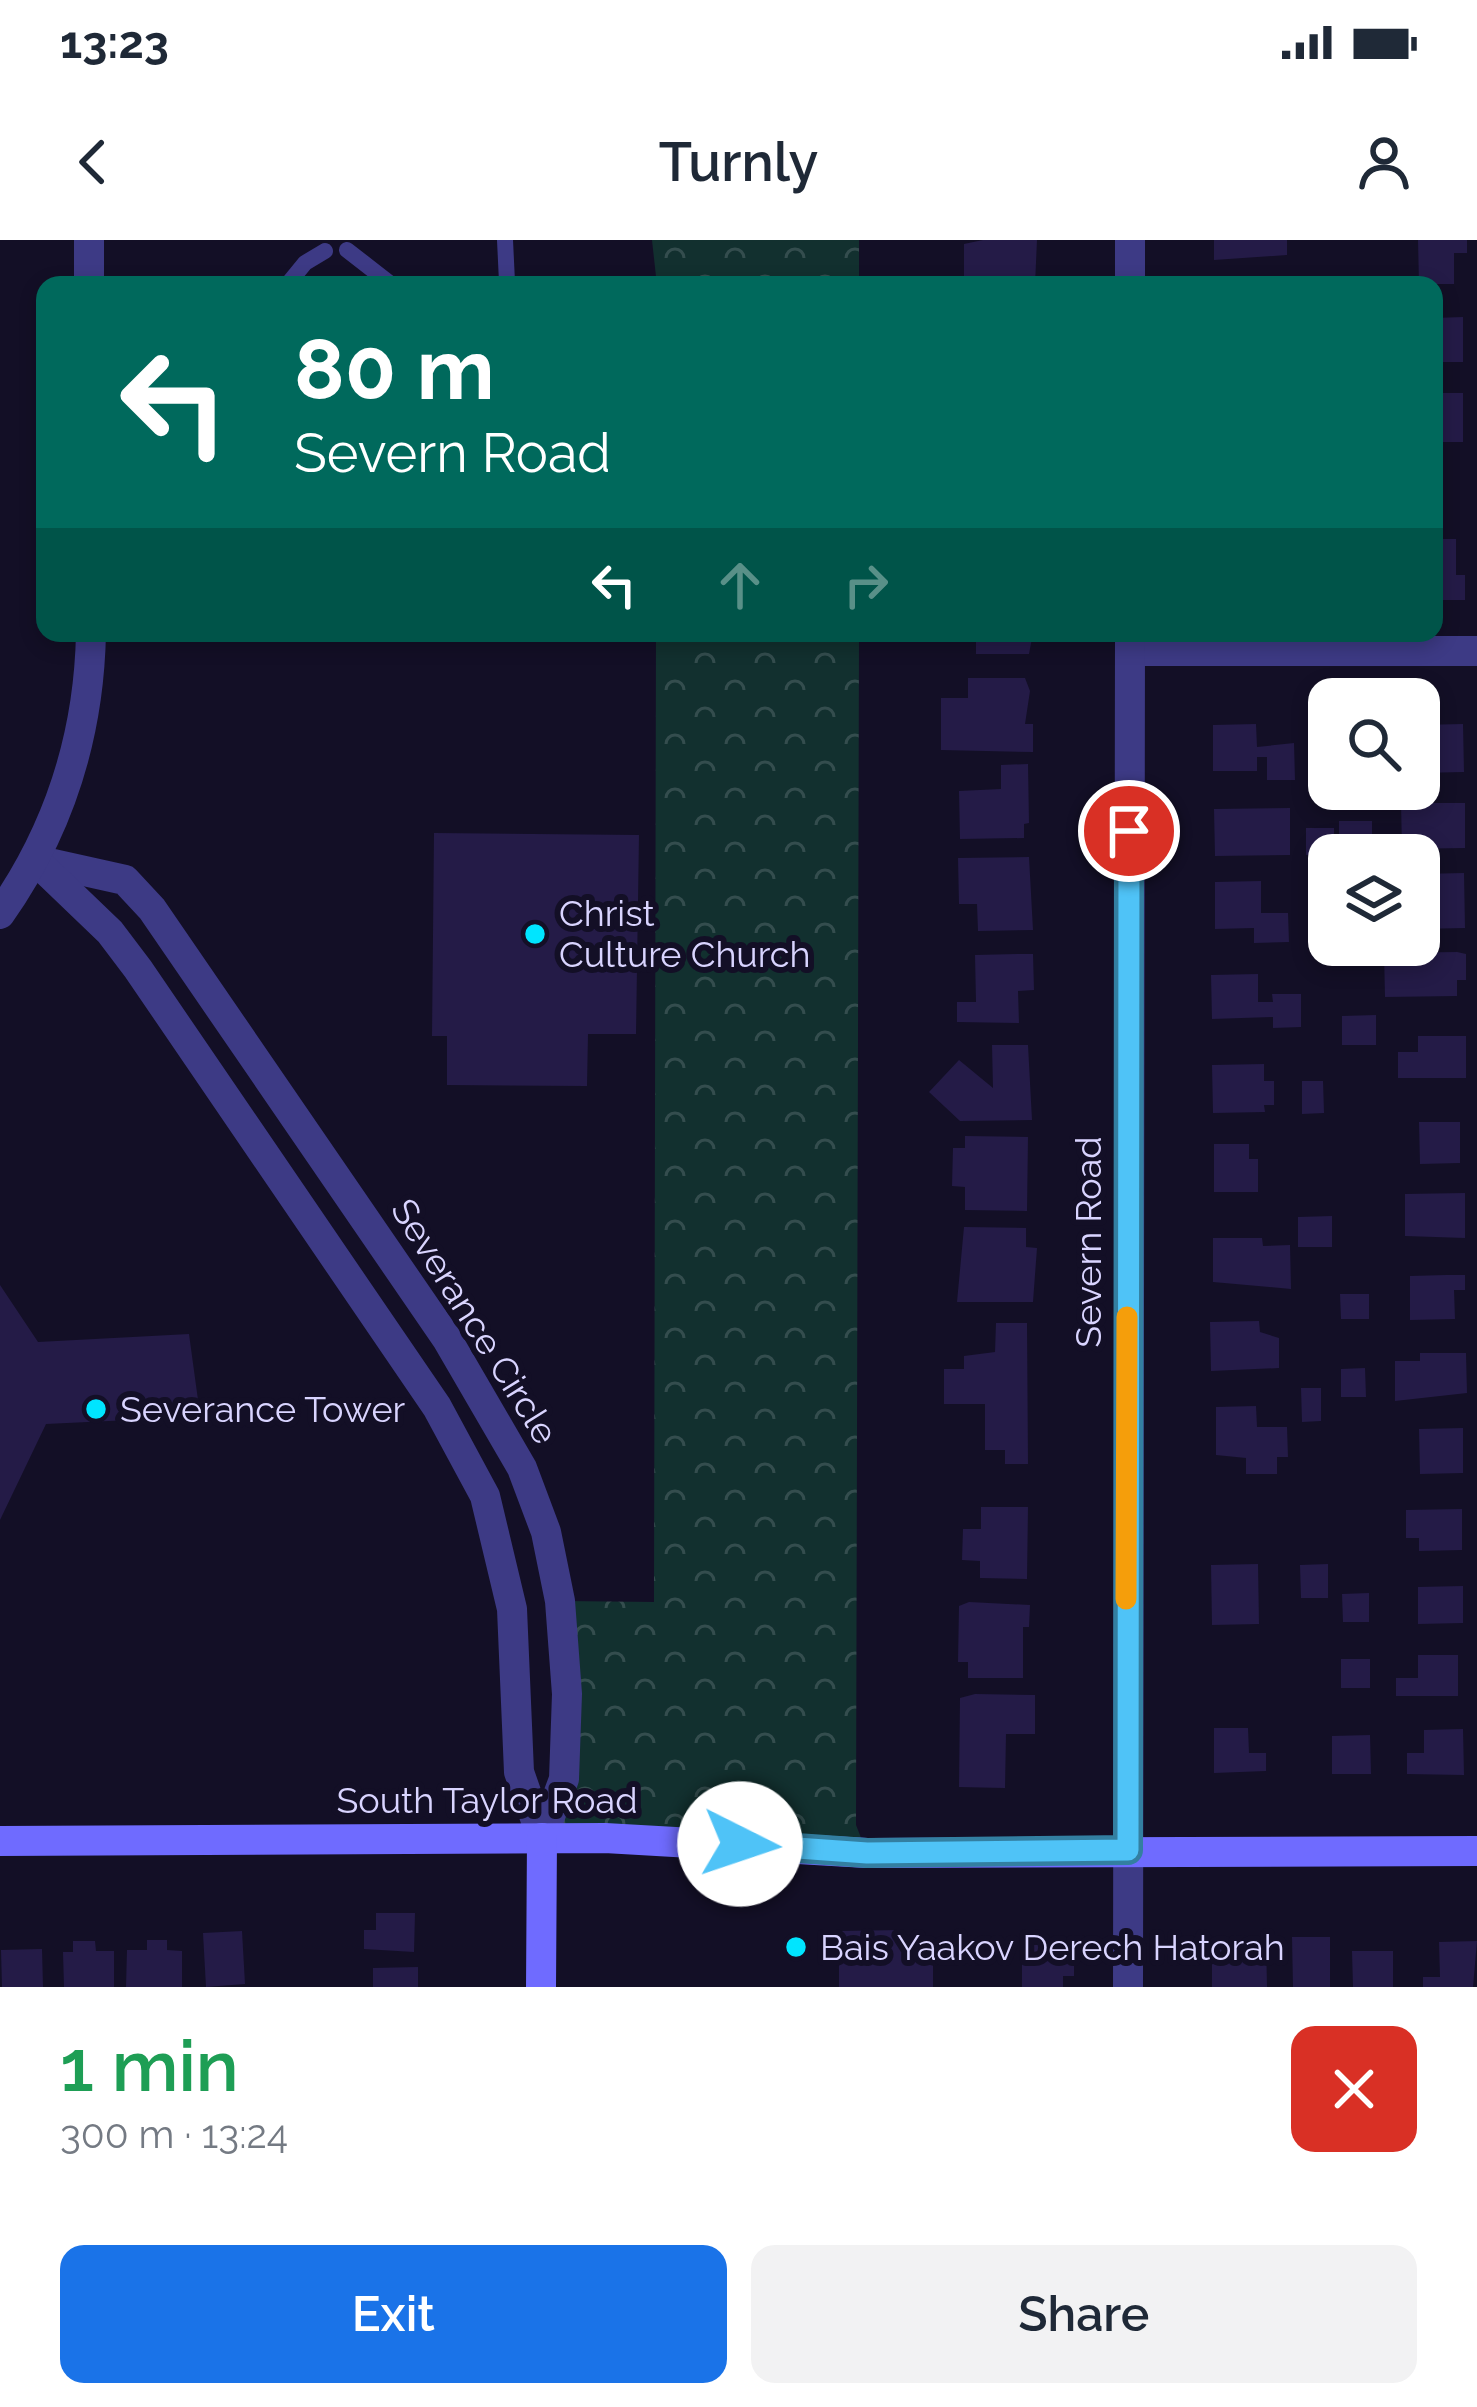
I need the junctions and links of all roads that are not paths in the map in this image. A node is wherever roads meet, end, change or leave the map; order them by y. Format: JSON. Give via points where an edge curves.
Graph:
{"nodes":[{"id":1,"x":89,"y":240,"type":"edge"},
{"id":2,"x":505,"y":240,"type":"edge"},
{"id":3,"x":1130,"y":240,"type":"edge"},
{"id":4,"x":346,"y":250,"type":"dead end"},
{"id":5,"x":325,"y":251,"type":"dead end"},
{"id":6,"x":89,"y":276,"type":"edge"},
{"id":7,"x":294,"y":276,"type":"edge"},
{"id":8,"x":380,"y":276,"type":"edge"},
{"id":9,"x":507,"y":276,"type":"edge"},
{"id":10,"x":1130,"y":276,"type":"edge"},
{"id":11,"x":91,"y":642,"type":"edge"},
{"id":12,"x":1130,"y":642,"type":"edge"},
{"id":13,"x":1477,"y":651,"type":"edge"},
{"id":14,"x":35,"y":860,"type":"junction"},
{"id":15,"x":0,"y":914,"type":"edge"},
{"id":16,"x":542,"y":1838,"type":"junction"},
{"id":17,"x":0,"y":1841,"type":"edge"},
{"id":18,"x":1128,"y":1850,"type":"junction"},
{"id":19,"x":1477,"y":1851,"type":"edge"},
{"id":20,"x":541,"y":1987,"type":"edge"},
{"id":21,"x":1128,"y":1987,"type":"edge"}],
"edges":[{"from":1,"to":6,"type":"street"},
{"from":2,"to":9,"type":"lane"},
{"from":3,"to":10,"type":"street"},
{"from":4,"to":8,"type":"lane"},
{"from":5,"to":7,"type":"lane"},
{"from":11,"to":14,"type":"street","via":[[80,740]]},
{"from":12,"to":13,"type":"street"},
{"from":12,"to":18,"type":"street","name":"Severn Road"},
{"from":14,"to":15,"type":"street"},
{"from":14,"to":16,"type":"street","via":[[138,969],[464,1453],[502,1553],[517,1663],[519,1772]]},
{"from":14,"to":16,"type":"street","name":"Severance Circle","via":[[125,880],[152,909],[503,1431],[546,1532],[560,1601],[568,1756]]},
{"from":16,"to":17,"type":"main road","name":"South Taylor Road"},
{"from":16,"to":18,"type":"main road","name":"South Taylor Road","via":[[867,1853]]},
{"from":16,"to":20,"type":"main road"},
{"from":18,"to":19,"type":"main road","name":"South Taylor Road"},
{"from":18,"to":21,"type":"street","name":"Severn Road"}]}
